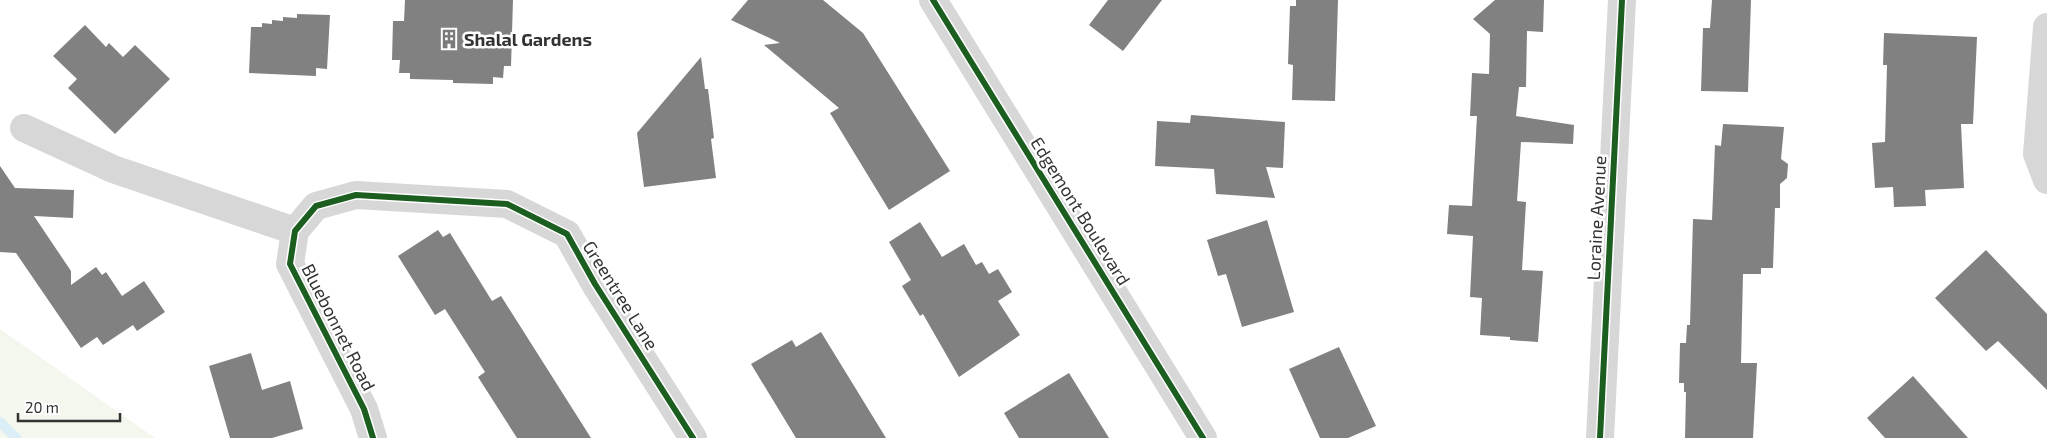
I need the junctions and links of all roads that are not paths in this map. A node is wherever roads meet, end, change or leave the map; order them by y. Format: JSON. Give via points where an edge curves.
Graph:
{"nodes":[{"id":1,"x":933,"y":0,"type":"edge"},
{"id":2,"x":1622,"y":0,"type":"edge"},
{"id":3,"x":2047,"y":27,"type":"edge"},
{"id":4,"x":24,"y":128,"type":"dead end"},
{"id":5,"x":2047,"y":180,"type":"edge"},
{"id":6,"x":295,"y":231,"type":"junction"},
{"id":7,"x":373,"y":438,"type":"edge"},
{"id":8,"x":693,"y":438,"type":"edge"},
{"id":9,"x":1204,"y":438,"type":"edge"},
{"id":10,"x":1600,"y":438,"type":"edge"}],
"edges":[{"from":1,"to":9,"type":"street","name":"Edgemont Boulevard"},
{"from":2,"to":10,"type":"street","name":"Loraine Avenue"},
{"from":3,"to":5,"type":"street","via":[[2037,154]]},
{"from":4,"to":6,"type":"street","via":[[113,169]]},
{"from":6,"to":7,"type":"street","name":"Bluebonnet Road","via":[[290,264],[364,409]]},
{"from":6,"to":8,"type":"street","name":"Greentree Lane","via":[[316,206],[356,196],[507,204],[566,234]]}]}
